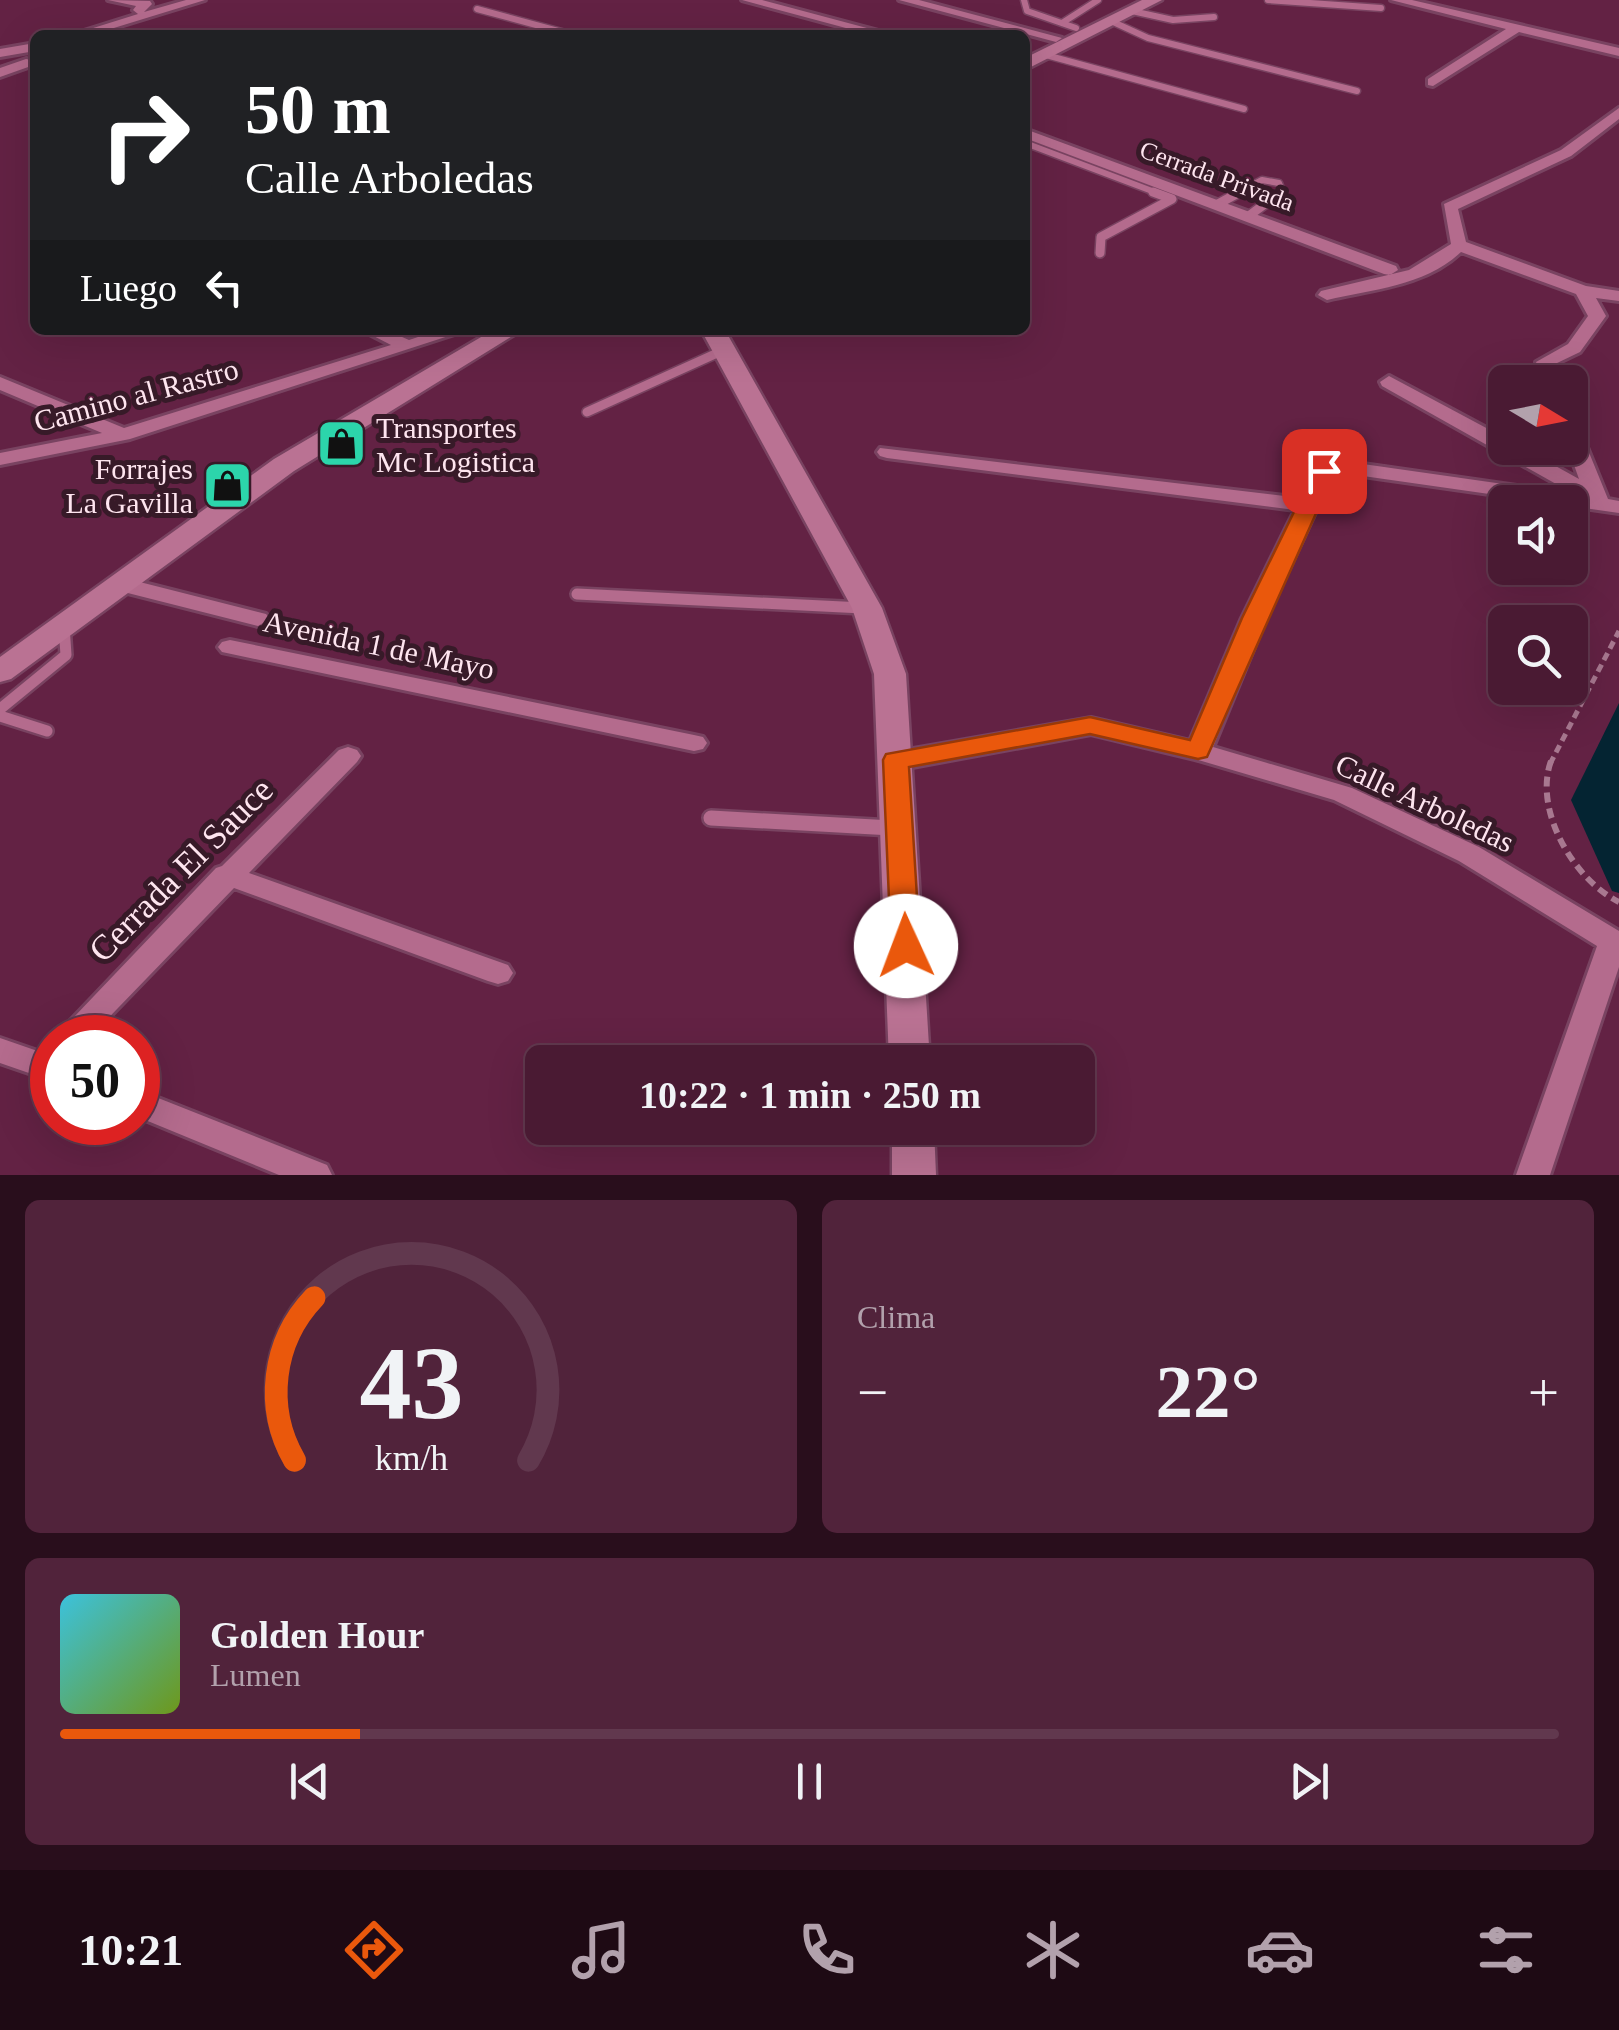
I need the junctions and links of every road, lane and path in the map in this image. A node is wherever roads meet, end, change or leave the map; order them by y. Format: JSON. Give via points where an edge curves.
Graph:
{"nodes":[{"id":1,"x":114,"y":0,"type":"edge"},
{"id":2,"x":199,"y":0,"type":"edge"},
{"id":3,"x":748,"y":0,"type":"edge"},
{"id":4,"x":905,"y":0,"type":"edge"},
{"id":5,"x":1024,"y":0,"type":"edge"},
{"id":6,"x":1098,"y":0,"type":"edge"},
{"id":7,"x":1154,"y":0,"type":"edge"},
{"id":8,"x":1268,"y":0,"type":"edge"},
{"id":9,"x":1396,"y":0,"type":"edge"},
{"id":10,"x":1132,"y":6,"type":"edge"},
{"id":11,"x":1381,"y":8,"type":"dead end"},
{"id":12,"x":476,"y":9,"type":"dead end"},
{"id":13,"x":1214,"y":16,"type":"dead end"},
{"id":14,"x":129,"y":18,"type":"junction"},
{"id":15,"x":1112,"y":21,"type":"junction"},
{"id":16,"x":1517,"y":28,"type":"junction"},
{"id":17,"x":92,"y":30,"type":"edge"},
{"id":18,"x":554,"y":30,"type":"edge"},
{"id":19,"x":866,"y":30,"type":"edge"},
{"id":20,"x":1065,"y":30,"type":"junction"},
{"id":21,"x":30,"y":48,"type":"edge"},
{"id":22,"x":1030,"y":51,"type":"edge"},
{"id":23,"x":1619,"y":52,"type":"edge"},
{"id":24,"x":1046,"y":55,"type":"junction"},
{"id":25,"x":0,"y":57,"type":"edge"},
{"id":26,"x":1030,"y":63,"type":"edge"},
{"id":27,"x":30,"y":64,"type":"edge"},
{"id":28,"x":30,"y":64,"type":"edge"},
{"id":29,"x":0,"y":73,"type":"edge"},
{"id":30,"x":1433,"y":82,"type":"dead end"},
{"id":31,"x":1356,"y":91,"type":"dead end"},
{"id":32,"x":1244,"y":110,"type":"dead end"},
{"id":33,"x":1619,"y":112,"type":"edge"},
{"id":34,"x":1030,"y":136,"type":"edge"},
{"id":35,"x":1030,"y":144,"type":"edge"},
{"id":36,"x":1218,"y":204,"type":"junction"},
{"id":37,"x":1250,"y":215,"type":"junction"},
{"id":38,"x":1459,"y":245,"type":"junction"},
{"id":39,"x":1100,"y":253,"type":"dead end"},
{"id":40,"x":1390,"y":270,"type":"dead end"},
{"id":41,"x":1583,"y":291,"type":"junction"},
{"id":42,"x":1326,"y":296,"type":"dead end"},
{"id":43,"x":1619,"y":296,"type":"edge"},
{"id":44,"x":383,"y":335,"type":"edge"},
{"id":45,"x":442,"y":335,"type":"edge"},
{"id":46,"x":502,"y":335,"type":"edge"},
{"id":47,"x":719,"y":340,"type":"edge"},
{"id":48,"x":408,"y":346,"type":"junction"},
{"id":49,"x":1546,"y":365,"type":"edge"},
{"id":50,"x":1388,"y":382,"type":"dead end"},
{"id":51,"x":0,"y":384,"type":"edge"},
{"id":52,"x":587,"y":412,"type":"dead end"},
{"id":53,"x":123,"y":435,"type":"junction"},
{"id":54,"x":1488,"y":436,"type":"edge"},
{"id":55,"x":887,"y":452,"type":"dead end"},
{"id":56,"x":0,"y":458,"type":"edge"},
{"id":57,"x":1588,"y":463,"type":"edge"},
{"id":58,"x":1541,"y":465,"type":"edge"},
{"id":59,"x":1307,"y":505,"type":"junction"},
{"id":60,"x":1609,"y":505,"type":"edge"},
{"id":61,"x":120,"y":584,"type":"junction"},
{"id":62,"x":577,"y":594,"type":"dead end"},
{"id":63,"x":868,"y":608,"type":"junction"},
{"id":64,"x":64,"y":626,"type":"junction"},
{"id":65,"x":1619,"y":631,"type":"edge"},
{"id":66,"x":0,"y":672,"type":"edge"},
{"id":67,"x":0,"y":713,"type":"edge"},
{"id":68,"x":47,"y":731,"type":"dead end"},
{"id":69,"x":694,"y":744,"type":"dead end"},
{"id":70,"x":1198,"y":750,"type":"junction"},
{"id":71,"x":348,"y":756,"type":"dead end"},
{"id":72,"x":896,"y":760,"type":"junction"},
{"id":73,"x":710,"y":818,"type":"dead end"},
{"id":74,"x":901,"y":828,"type":"junction"},
{"id":75,"x":226,"y":875,"type":"junction"},
{"id":76,"x":1619,"y":902,"type":"edge"},
{"id":77,"x":1616,"y":944,"type":"edge"},
{"id":78,"x":498,"y":973,"type":"dead end"},
{"id":79,"x":91,"y":1015,"type":"edge"},
{"id":80,"x":909,"y":1045,"type":"edge"},
{"id":81,"x":0,"y":1050,"type":"edge"},
{"id":82,"x":30,"y":1058,"type":"edge"},
{"id":83,"x":160,"y":1113,"type":"edge"},
{"id":84,"x":913,"y":1145,"type":"edge"},
{"id":85,"x":314,"y":1175,"type":"edge"},
{"id":86,"x":914,"y":1175,"type":"edge"},
{"id":87,"x":1534,"y":1175,"type":"edge"}],
"edges":[{"from":1,"to":14,"type":"street","via":[[146,4]]},
{"from":2,"to":14,"type":"street"},
{"from":3,"to":19,"type":"street"},
{"from":4,"to":20,"type":"street"},
{"from":5,"to":20,"type":"lane","via":[[1026,10]]},
{"from":6,"to":20,"type":"lane"},
{"from":7,"to":10,"type":"main road"},
{"from":8,"to":11,"type":"lane"},
{"from":9,"to":16,"type":"street"},
{"from":10,"to":13,"type":"lane","via":[[1173,20]]},
{"from":10,"to":15,"type":"main road"},
{"from":10,"to":20,"type":"main road"},
{"from":12,"to":18,"type":"lane"},
{"from":14,"to":17,"type":"street"},
{"from":15,"to":24,"type":"main road"},
{"from":15,"to":31,"type":"lane","via":[[1148,38]]},
{"from":16,"to":23,"type":"street"},
{"from":16,"to":30,"type":"street"},
{"from":20,"to":22,"type":"main road"},
{"from":21,"to":25,"type":"street"},
{"from":24,"to":26,"type":"main road"},
{"from":24,"to":32,"type":"lane"},
{"from":25,"to":27,"type":"street"},
{"from":28,"to":29,"type":"street"},
{"from":33,"to":38,"type":"street","via":[[1566,152],[1450,207]]},
{"from":34,"to":36,"type":"street","name":"Cerrada Privada"},
{"from":35,"to":39,"type":"lane","via":[[1172,199],[1100,237]]},
{"from":36,"to":37,"type":"street","name":"Cerrada Privada"},
{"from":36,"to":37,"type":"lane","via":[[1262,180],[1279,182],[1282,190]]},
{"from":37,"to":40,"type":"street","name":"Cerrada Privada"},
{"from":38,"to":41,"type":"street"},
{"from":38,"to":42,"type":"street","via":[[1445,260],[1405,279]]},
{"from":41,"to":43,"type":"street"},
{"from":41,"to":49,"type":"street","via":[[1596,316],[1574,348]]},
{"from":44,"to":48,"type":"street"},
{"from":45,"to":48,"type":"street","name":"Camino al Rastro"},
{"from":46,"to":61,"type":"main road","via":[[284,465]]},
{"from":47,"to":52,"type":"lane"},
{"from":47,"to":63,"type":"main road"},
{"from":48,"to":53,"type":"street","name":"Camino al Rastro"},
{"from":50,"to":54,"type":"street"},
{"from":51,"to":53,"type":"street"},
{"from":53,"to":56,"type":"street","name":"Camino al Rastro"},
{"from":55,"to":59,"type":"street"},
{"from":57,"to":60,"type":"street"},
{"from":58,"to":60,"type":"street"},
{"from":59,"to":60,"type":"street","via":[[1324,471],[1335,468]]},
{"from":59,"to":70,"type":"street"},
{"from":61,"to":64,"type":"main road"},
{"from":61,"to":69,"type":"street","name":"Avenida 1 de Mayo","via":[[258,619],[230,647]]},
{"from":62,"to":63,"type":"lane"},
{"from":63,"to":72,"type":"main road","via":[[890,674]]},
{"from":64,"to":66,"type":"main road"},
{"from":64,"to":67,"type":"lane","via":[[66,654]]},
{"from":65,"to":76,"type":"path","via":[[1545,780],[1546,799],[1570,854],[1604,896]]},
{"from":67,"to":68,"type":"lane"},
{"from":70,"to":72,"type":"street","name":"Calle Arboledas","via":[[1090,726]]},
{"from":70,"to":77,"type":"street","name":"Calle Arboledas","via":[[1343,794],[1469,854]]},
{"from":71,"to":75,"type":"street","name":"Cerrada El Sauce"},
{"from":72,"to":74,"type":"main road"},
{"from":73,"to":74,"type":"lane"},
{"from":74,"to":80,"type":"main road"},
{"from":75,"to":78,"type":"street"},
{"from":75,"to":79,"type":"street","name":"Cerrada El Sauce"},
{"from":77,"to":87,"type":"street"},
{"from":81,"to":82,"type":"street"},
{"from":83,"to":85,"type":"street"},
{"from":84,"to":86,"type":"main road"}]}
